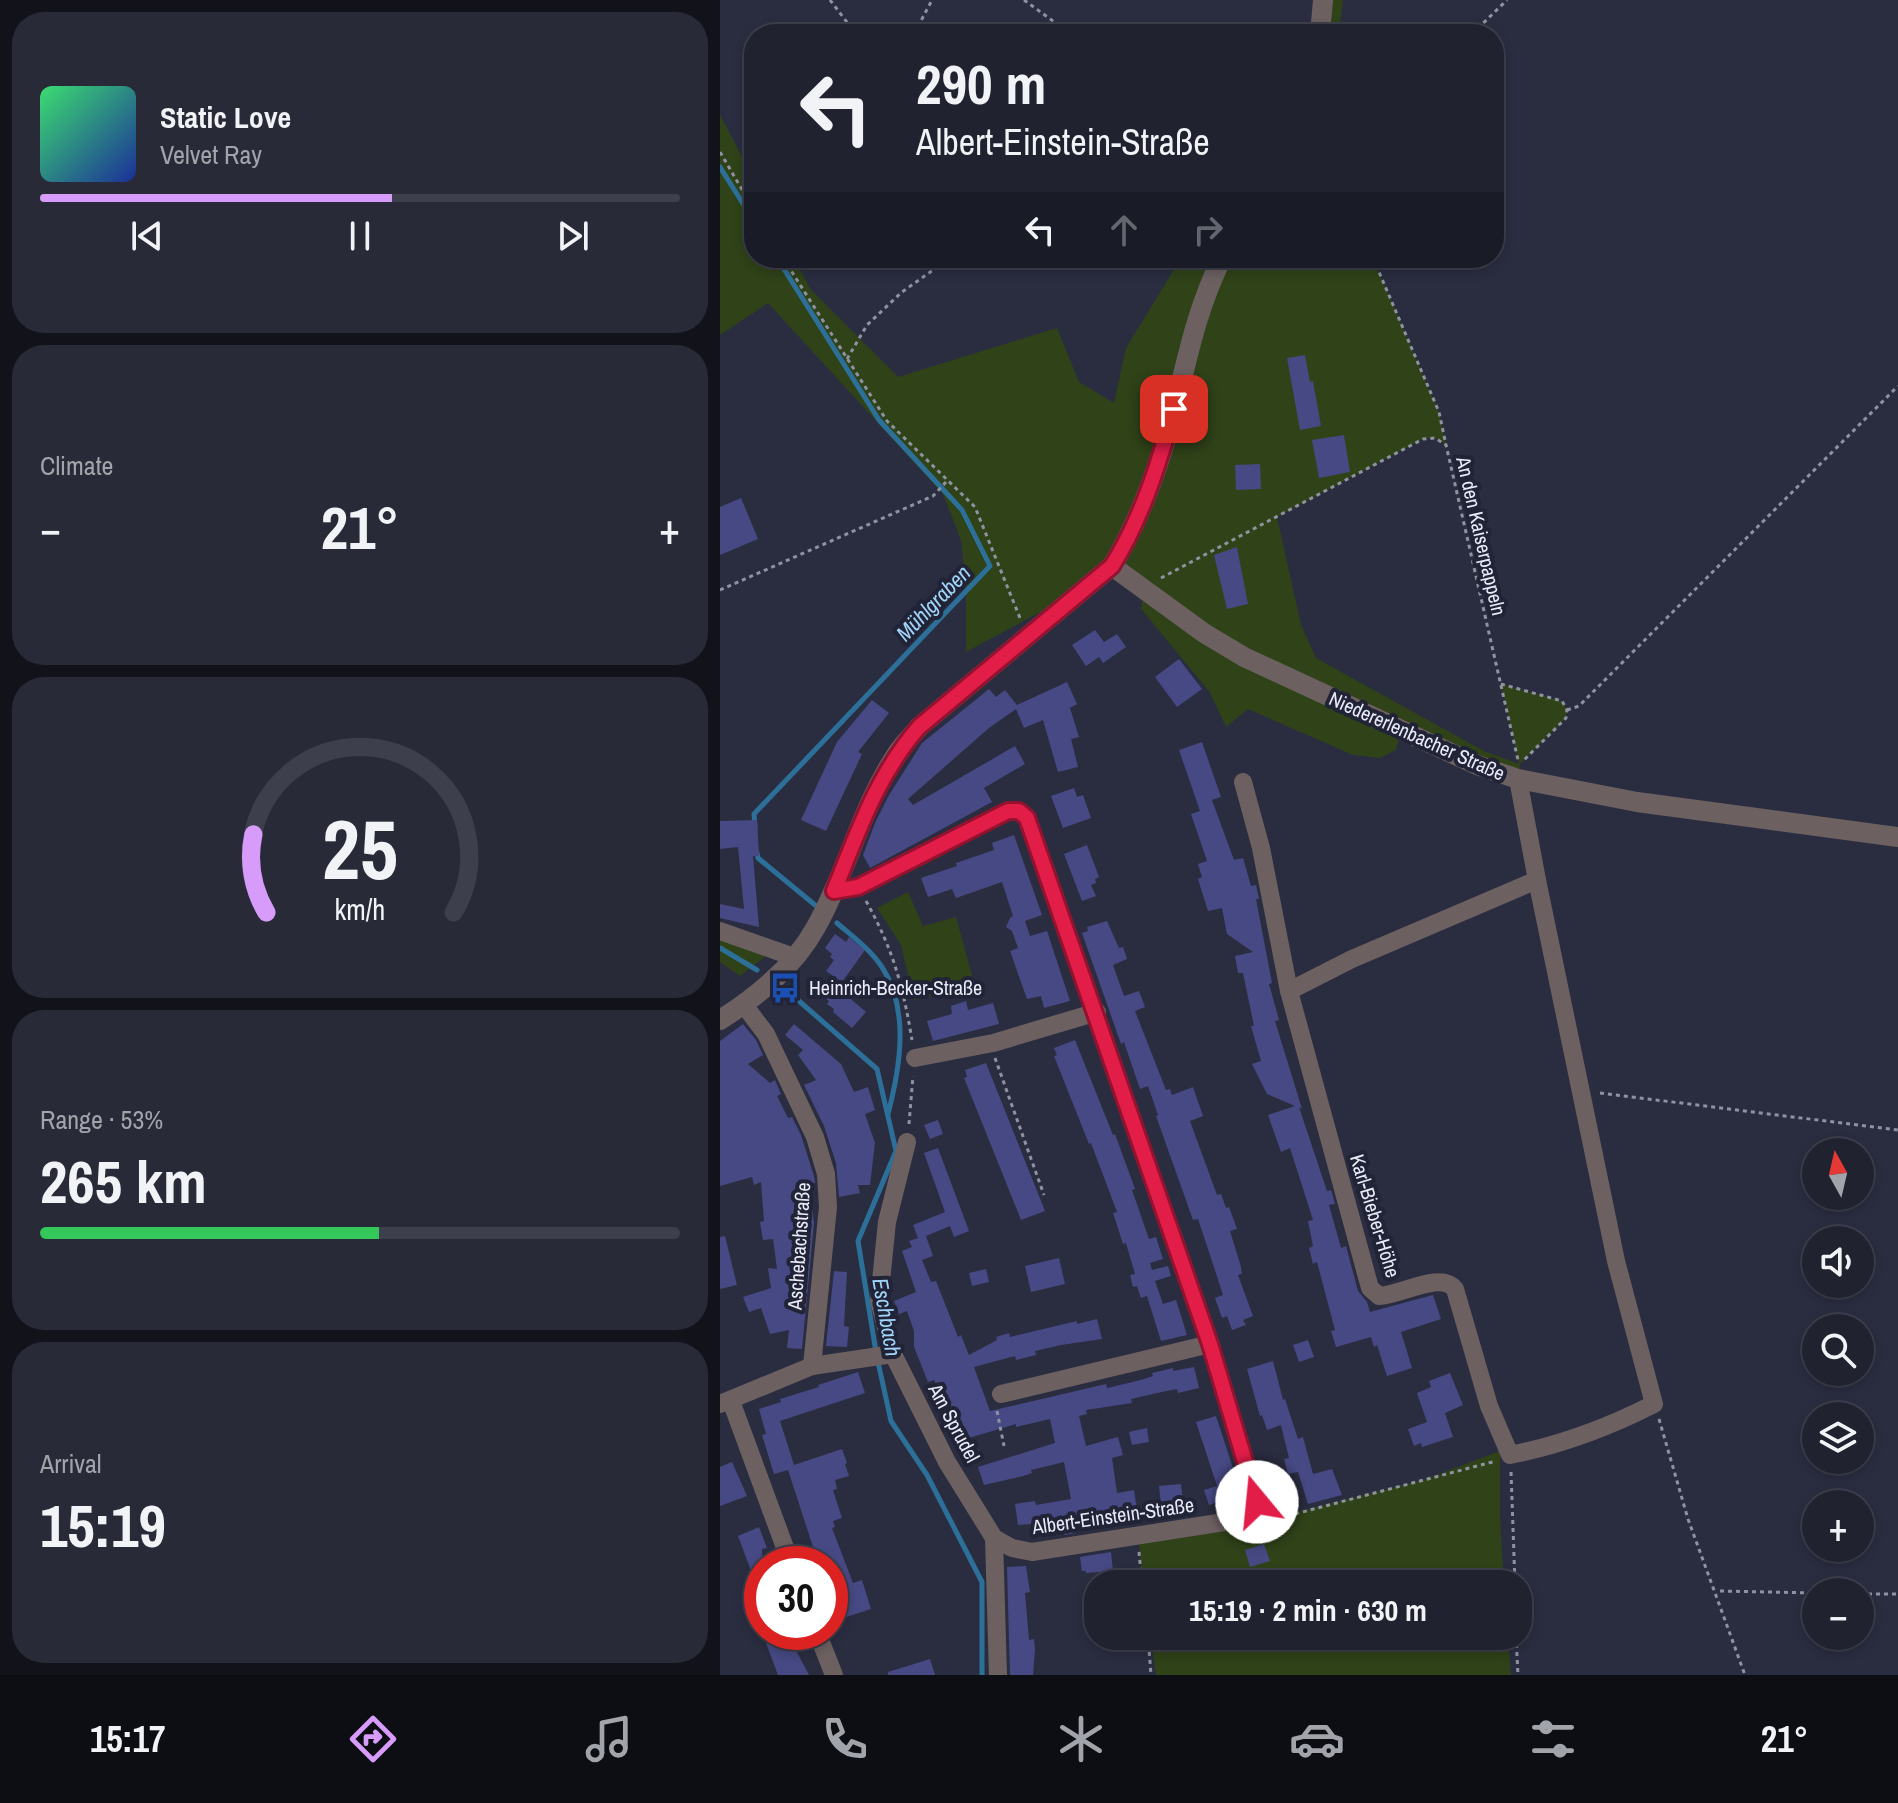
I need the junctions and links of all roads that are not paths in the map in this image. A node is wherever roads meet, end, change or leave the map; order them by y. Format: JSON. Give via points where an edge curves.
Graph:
{"nodes":[{"id":1,"x":1323,"y":0,"type":"edge"},
{"id":2,"x":1321,"y":24,"type":"edge"},
{"id":3,"x":1217,"y":268,"type":"edge"},
{"id":4,"x":1112,"y":566,"type":"junction"},
{"id":5,"x":1519,"y":772,"type":"junction"},
{"id":6,"x":1243,"y":782,"type":"dead end"},
{"id":7,"x":1898,"y":837,"type":"edge"},
{"id":8,"x":1537,"y":880,"type":"junction"},
{"id":9,"x":834,"y":891,"type":"junction"},
{"id":10,"x":720,"y":931,"type":"edge"},
{"id":11,"x":794,"y":957,"type":"junction"},
{"id":12,"x":1289,"y":991,"type":"junction"},
{"id":13,"x":744,"y":1005,"type":"junction"},
{"id":14,"x":1097,"y":1012,"type":"junction"},
{"id":15,"x":720,"y":1020,"type":"edge"},
{"id":16,"x":915,"y":1058,"type":"road end"},
{"id":17,"x":907,"y":1142,"type":"road end"},
{"id":18,"x":1210,"y":1344,"type":"junction"},
{"id":19,"x":893,"y":1354,"type":"junction"},
{"id":20,"x":812,"y":1366,"type":"junction"},
{"id":21,"x":1001,"y":1394,"type":"road end"},
{"id":22,"x":725,"y":1402,"type":"edge"},
{"id":23,"x":994,"y":1538,"type":"junction"},
{"id":24,"x":784,"y":1546,"type":"edge"},
{"id":25,"x":824,"y":1650,"type":"edge"},
{"id":26,"x":834,"y":1675,"type":"edge"},
{"id":27,"x":998,"y":1675,"type":"edge"}],
"edges":[{"from":1,"to":2,"type":"street"},
{"from":3,"to":4,"type":"street","via":[[1196,320],[1149,488]]},
{"from":4,"to":5,"type":"street","name":"Niedererlenbacher Straße","via":[[1244,657],[1443,751]]},
{"from":4,"to":9,"type":"street","via":[[919,727],[896,754],[872,798]]},
{"from":5,"to":7,"type":"street","name":"Niedererlenbacher Straße","via":[[1637,802]]},
{"from":5,"to":8,"type":"street"},
{"from":6,"to":12,"type":"street","name":"Karl-Bieber-Höhe"},
{"from":8,"to":12,"type":"street"},
{"from":8,"to":12,"type":"street","name":"Karl-Bieber-Höhe","via":[[1616,1261],[1654,1404],[1620,1421],[1510,1455],[1489,1406],[1455,1289],[1440,1280],[1392,1295],[1379,1296],[1370,1288]]},
{"from":9,"to":11,"type":"street"},
{"from":9,"to":14,"type":"street","via":[[858,887],[1008,811],[1019,811],[1027,818]]},
{"from":10,"to":11,"type":"street"},
{"from":11,"to":13,"type":"street"},
{"from":13,"to":15,"type":"street"},
{"from":13,"to":20,"type":"street","name":"Aschebachstraße","via":[[766,1034],[815,1137],[826,1174],[828,1207]]},
{"from":14,"to":16,"type":"street","via":[[993,1043]]},
{"from":14,"to":18,"type":"street"},
{"from":17,"to":19,"type":"street","name":"Am Sprudel","via":[[887,1222],[879,1301]]},
{"from":18,"to":21,"type":"street"},
{"from":18,"to":23,"type":"street","name":"Albert-Einstein-Straße","via":[[1256,1512],[1237,1520],[1032,1552]]},
{"from":19,"to":20,"type":"street"},
{"from":19,"to":23,"type":"street","name":"Am Sprudel","via":[[947,1462]]},
{"from":20,"to":22,"type":"street"},
{"from":22,"to":24,"type":"street"},
{"from":23,"to":27,"type":"street"},
{"from":25,"to":26,"type":"street"}]}
